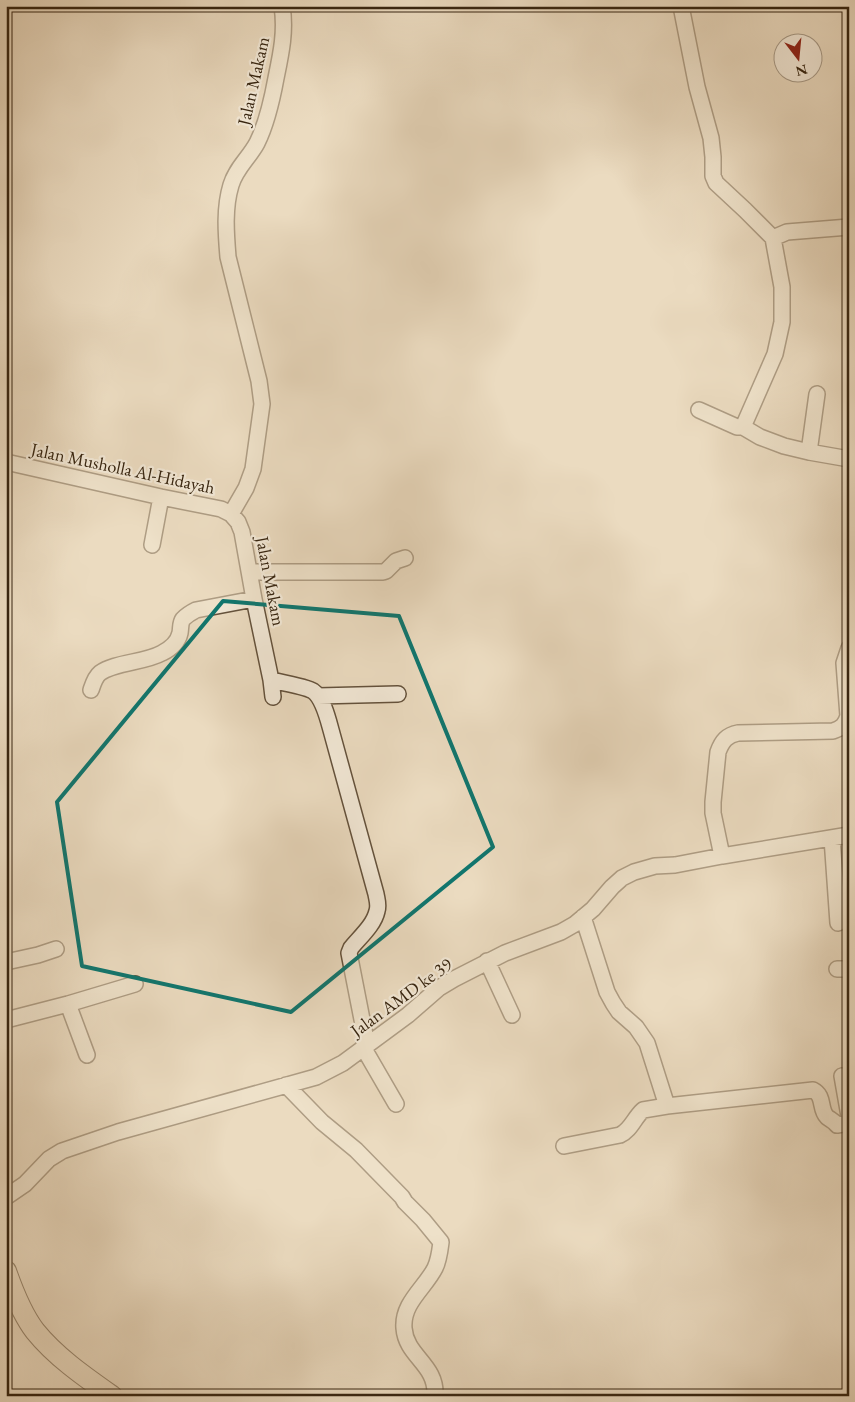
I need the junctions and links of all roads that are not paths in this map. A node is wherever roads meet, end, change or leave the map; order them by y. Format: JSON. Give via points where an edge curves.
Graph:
{"nodes":[{"id":1,"x":282,"y":6,"type":"edge"},
{"id":2,"x":681,"y":6,"type":"edge"},
{"id":3,"x":848,"y":231,"type":"edge"},
{"id":4,"x":773,"y":238,"type":"junction"},
{"id":5,"x":817,"y":394,"type":"dead end"},
{"id":6,"x":699,"y":410,"type":"dead end"},
{"id":7,"x":743,"y":427,"type":"junction"},
{"id":8,"x":809,"y":452,"type":"junction"},
{"id":9,"x":849,"y":459,"type":"edge"},
{"id":10,"x":6,"y":462,"type":"edge"},
{"id":11,"x":161,"y":498,"type":"junction"},
{"id":12,"x":231,"y":514,"type":"junction"},
{"id":13,"x":152,"y":544,"type":"dead end"},
{"id":14,"x":405,"y":558,"type":"dead end"},
{"id":15,"x":250,"y":572,"type":"junction"},
{"id":16,"x":254,"y":599,"type":"junction"},
{"id":17,"x":849,"y":648,"type":"edge"},
{"id":18,"x":271,"y":680,"type":"junction"},
{"id":19,"x":91,"y":690,"type":"dead end"},
{"id":20,"x":398,"y":694,"type":"dead end"},
{"id":21,"x":318,"y":696,"type":"junction"},
{"id":22,"x":273,"y":697,"type":"dead end"},
{"id":23,"x":849,"y":835,"type":"edge"},
{"id":24,"x":832,"y":838,"type":"junction"},
{"id":25,"x":722,"y":856,"type":"junction"},
{"id":26,"x":583,"y":917,"type":"junction"},
{"id":27,"x":838,"y":923,"type":"dead end"},
{"id":28,"x":56,"y":949,"type":"dead end"},
{"id":29,"x":487,"y":961,"type":"junction"},
{"id":30,"x":6,"y":962,"type":"edge"},
{"id":31,"x":135,"y":984,"type":"dead end"},
{"id":32,"x":68,"y":1004,"type":"junction"},
{"id":33,"x":512,"y":1015,"type":"dead end"},
{"id":34,"x":6,"y":1020,"type":"edge"},
{"id":35,"x":365,"y":1046,"type":"junction"},
{"id":36,"x":87,"y":1055,"type":"dead end"},
{"id":37,"x":842,"y":1076,"type":"dead end"},
{"id":38,"x":286,"y":1085,"type":"junction"},
{"id":39,"x":396,"y":1104,"type":"dead end"},
{"id":40,"x":667,"y":1106,"type":"junction"},
{"id":41,"x":849,"y":1116,"type":"edge"},
{"id":42,"x":849,"y":1124,"type":"edge"},
{"id":43,"x":564,"y":1146,"type":"dead end"},
{"id":44,"x":6,"y":1197,"type":"edge"},
{"id":45,"x":8,"y":1281,"type":"edge"},
{"id":46,"x":101,"y":1393,"type":"edge"},
{"id":47,"x":435,"y":1396,"type":"edge"}],
"edges":[{"from":1,"to":12,"type":"street","name":"Jalan Makam","via":[[284,36],[262,134],[237,170],[228,198],[228,257],[262,404],[253,469]]},
{"from":2,"to":4,"type":"street","via":[[711,138],[713,176],[716,183]]},
{"from":3,"to":4,"type":"street","via":[[787,232]]},
{"from":4,"to":7,"type":"street","via":[[782,287],[782,322],[775,354]]},
{"from":5,"to":8,"type":"street"},
{"from":6,"to":7,"type":"street"},
{"from":7,"to":8,"type":"street","via":[[760,437]]},
{"from":8,"to":9,"type":"street"},
{"from":10,"to":11,"type":"street","name":"Jalan Musholla Al-Hidayah"},
{"from":11,"to":12,"type":"street","name":"Jalan Musholla Al-Hidayah","via":[[221,508]]},
{"from":11,"to":13,"type":"street"},
{"from":12,"to":15,"type":"street","name":"Jalan Makam","via":[[242,532]]},
{"from":14,"to":15,"type":"street","via":[[383,572]]},
{"from":15,"to":16,"type":"street","name":"Jalan Makam"},
{"from":16,"to":18,"type":"street","name":"Jalan Makam"},
{"from":16,"to":19,"type":"street","via":[[190,613],[181,622],[178,638],[169,648],[146,660],[106,670],[96,678]]},
{"from":17,"to":25,"type":"street","via":[[844,663],[848,716],[841,729],[738,733],[721,744],[713,802]]},
{"from":18,"to":21,"type":"street","via":[[312,691]]},
{"from":18,"to":22,"type":"street","name":"Jalan Makam"},
{"from":20,"to":21,"type":"street"},
{"from":21,"to":35,"type":"street","via":[[331,730],[378,903],[374,918],[349,953]]},
{"from":23,"to":24,"type":"street","name":"Jalan AMD ke 39"},
{"from":24,"to":25,"type":"street","name":"Jalan AMD ke 39"},
{"from":24,"to":27,"type":"street"},
{"from":25,"to":26,"type":"street","name":"Jalan AMD ke 39","via":[[634,872],[622,878]]},
{"from":26,"to":29,"type":"street","name":"Jalan AMD ke 39","via":[[561,932]]},
{"from":26,"to":40,"type":"street","via":[[607,992],[619,1012],[636,1027],[647,1043]]},
{"from":28,"to":30,"type":"street"},
{"from":29,"to":33,"type":"street"},
{"from":29,"to":35,"type":"street","name":"Jalan AMD ke 39","via":[[439,988]]},
{"from":31,"to":32,"type":"street"},
{"from":32,"to":34,"type":"street"},
{"from":32,"to":36,"type":"street"},
{"from":35,"to":38,"type":"street","name":"Jalan AMD ke 39","via":[[316,1077]]},
{"from":35,"to":39,"type":"street"},
{"from":37,"to":41,"type":"street"},
{"from":38,"to":44,"type":"street","name":"Jalan AMD ke 39","via":[[62,1151]]},
{"from":38,"to":47,"type":"street","via":[[322,1122],[356,1150],[442,1242],[435,1267],[409,1306],[404,1328],[409,1346],[432,1376]]},
{"from":40,"to":42,"type":"street","via":[[814,1090],[820,1096],[828,1117],[837,1125]]},
{"from":40,"to":43,"type":"street","via":[[643,1110],[630,1128],[620,1135]]},
{"from":45,"to":46,"type":"main road","via":[[34,1330]]}]}
